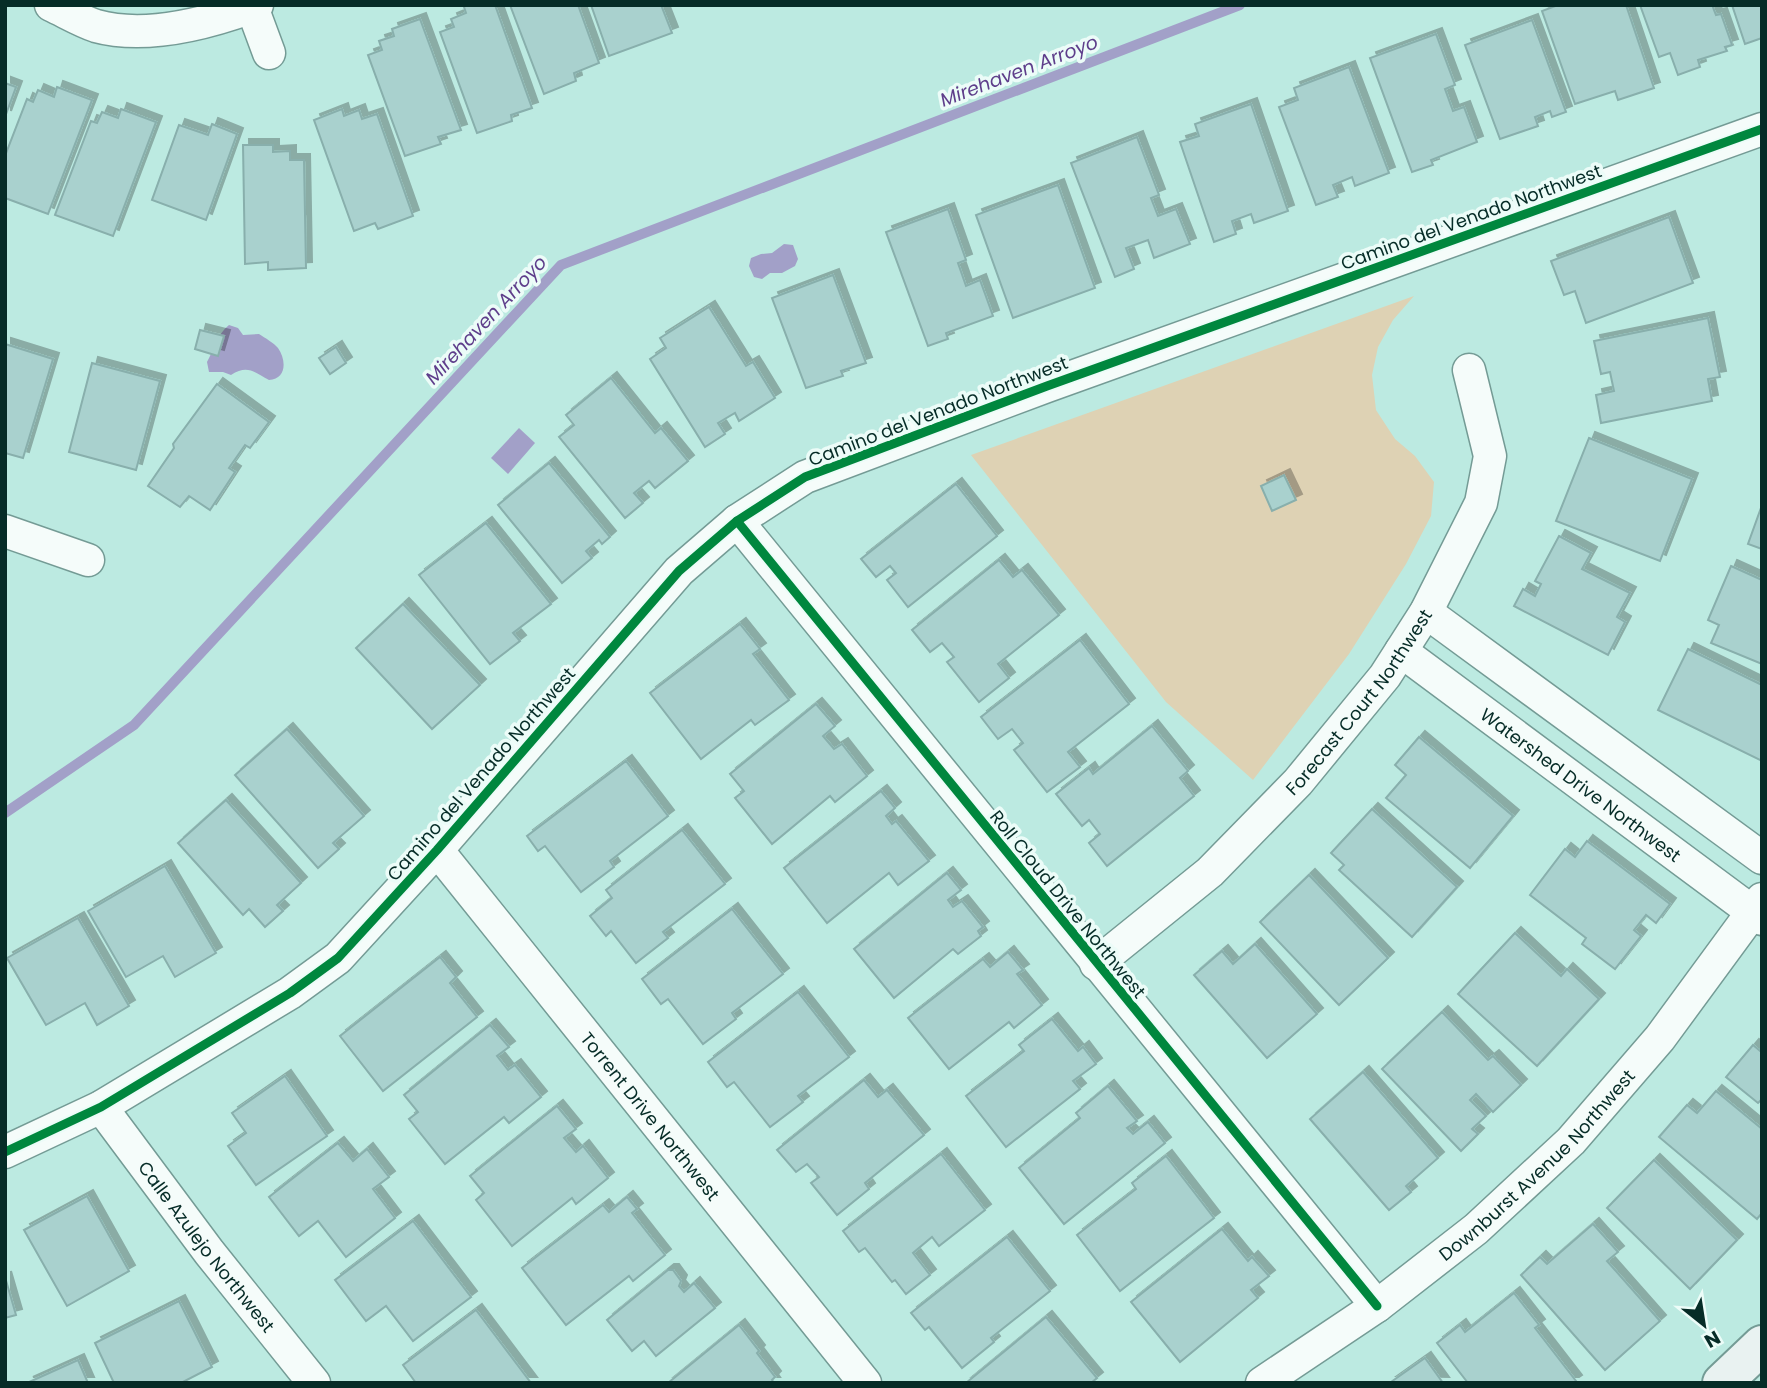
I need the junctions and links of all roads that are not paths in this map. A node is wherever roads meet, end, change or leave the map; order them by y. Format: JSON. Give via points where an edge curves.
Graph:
{"nodes":[{"id":1,"x":51,"y":5,"type":"edge"},
{"id":2,"x":255,"y":6,"type":"edge"},
{"id":3,"x":269,"y":53,"type":"dead end"},
{"id":4,"x":1762,"y":128,"type":"edge"},
{"id":5,"x":1469,"y":370,"type":"dead end"},
{"id":6,"x":737,"y":521,"type":"junction"},
{"id":7,"x":5,"y":530,"type":"edge"},
{"id":8,"x":88,"y":560,"type":"dead end"},
{"id":9,"x":1426,"y":612,"type":"junction"},
{"id":10,"x":1401,"y":651,"type":"junction"},
{"id":11,"x":437,"y":850,"type":"junction"},
{"id":12,"x":1762,"y":858,"type":"edge"},
{"id":13,"x":1759,"y":910,"type":"edge"},
{"id":14,"x":1096,"y":964,"type":"junction"},
{"id":15,"x":101,"y":1107,"type":"junction"},
{"id":16,"x":5,"y":1152,"type":"edge"},
{"id":17,"x":1377,"y":1306,"type":"junction"},
{"id":18,"x":1762,"y":1345,"type":"edge"},
{"id":19,"x":314,"y":1383,"type":"edge"},
{"id":20,"x":865,"y":1383,"type":"edge"},
{"id":21,"x":1262,"y":1383,"type":"edge"},
{"id":22,"x":1722,"y":1383,"type":"edge"}],
"edges":[{"from":1,"to":2,"type":"street","via":[[96,26],[138,32],[181,28]]},
{"from":2,"to":3,"type":"street"},
{"from":4,"to":6,"type":"street","name":"Camino del Venado Northwest","via":[[818,472]]},
{"from":5,"to":9,"type":"street","name":"Forecast Court Northwest","via":[[1490,456],[1481,503]]},
{"from":6,"to":11,"type":"street","name":"Camino del Venado Northwest","via":[[680,571]]},
{"from":6,"to":14,"type":"street","name":"Roll Cloud Drive Northwest"},
{"from":7,"to":8,"type":"street"},
{"from":9,"to":10,"type":"street","name":"Forecast Court Northwest"},
{"from":9,"to":12,"type":"street"},
{"from":10,"to":13,"type":"street","name":"Watershed Drive Northwest"},
{"from":10,"to":14,"type":"street","name":"Forecast Court Northwest","via":[[1298,782],[1210,873]]},
{"from":11,"to":15,"type":"street","name":"Camino del Venado Northwest","via":[[338,958],[290,993]]},
{"from":11,"to":20,"type":"street","name":"Torrent Drive Northwest"},
{"from":13,"to":17,"type":"street","name":"Downburst Avenue Northwest","via":[[1660,1038],[1571,1141],[1476,1229]]},
{"from":14,"to":17,"type":"street","name":"Roll Cloud Drive Northwest"},
{"from":15,"to":16,"type":"street","name":"Camino del Venado Northwest"},
{"from":15,"to":19,"type":"street","name":"Calle Azulejo Northwest"},
{"from":17,"to":21,"type":"street","name":"Downburst Avenue Northwest"},
{"from":18,"to":22,"type":"main road"}]}
